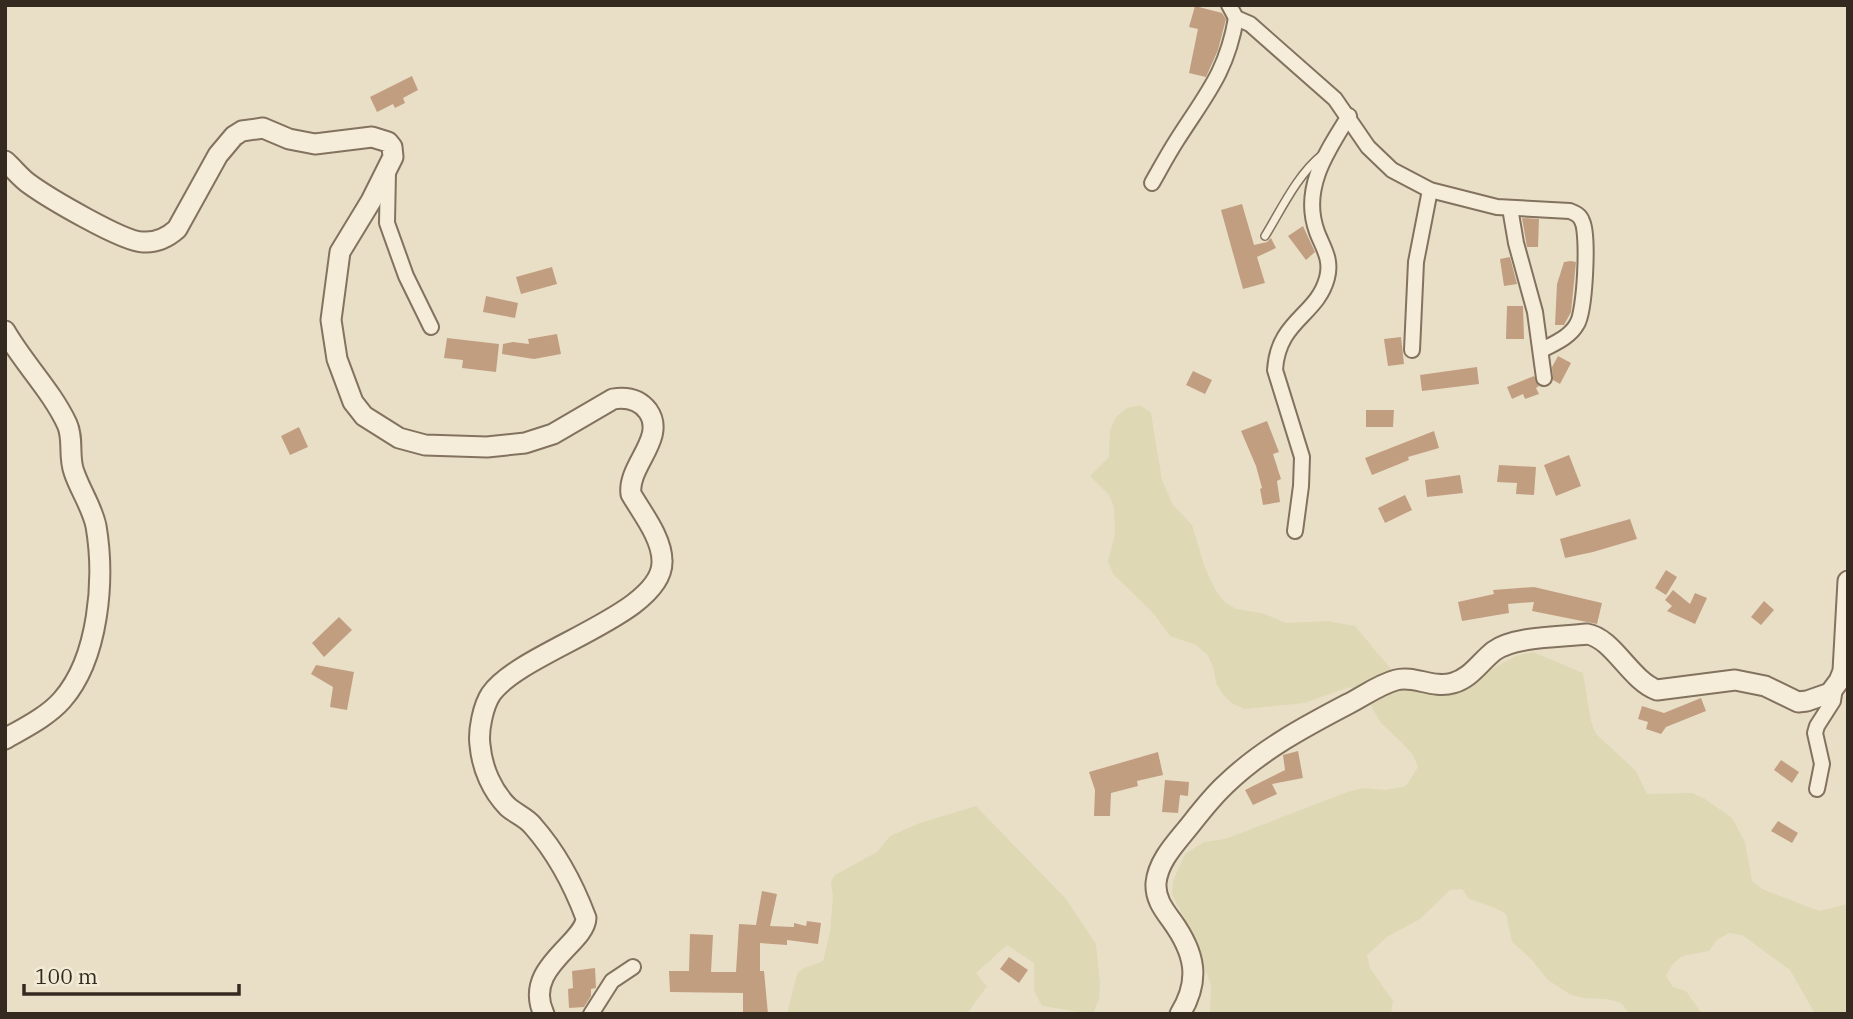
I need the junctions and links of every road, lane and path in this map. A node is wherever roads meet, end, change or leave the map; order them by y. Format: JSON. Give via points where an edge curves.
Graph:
{"nodes":[{"id":1,"x":1233,"y":12,"type":"edge"},
{"id":2,"x":1349,"y":117,"type":"junction"},
{"id":3,"x":1328,"y":150,"type":"junction"},
{"id":4,"x":5,"y":161,"type":"edge"},
{"id":5,"x":388,"y":166,"type":"junction"},
{"id":6,"x":1152,"y":183,"type":"dead end"},
{"id":7,"x":1430,"y":190,"type":"junction"},
{"id":8,"x":1510,"y":208,"type":"junction"},
{"id":9,"x":1265,"y":236,"type":"dead end"},
{"id":10,"x":431,"y":327,"type":"dead end"},
{"id":11,"x":5,"y":331,"type":"edge"},
{"id":12,"x":1412,"y":350,"type":"dead end"},
{"id":13,"x":1542,"y":350,"type":"junction"},
{"id":14,"x":1544,"y":378,"type":"dead end"},
{"id":15,"x":1294,"y":531,"type":"dead end"},
{"id":16,"x":1848,"y":581,"type":"edge"},
{"id":17,"x":1835,"y":688,"type":"junction"},
{"id":18,"x":5,"y":739,"type":"edge"},
{"id":19,"x":1817,"y":789,"type":"dead end"},
{"id":20,"x":633,"y":967,"type":"dead end"},
{"id":21,"x":544,"y":1014,"type":"edge"},
{"id":22,"x":591,"y":1014,"type":"edge"},
{"id":23,"x":1180,"y":1014,"type":"edge"}],
"edges":[{"from":1,"to":2,"type":"street","via":[[1335,99]]},
{"from":1,"to":6,"type":"street","via":[[1231,47],[1208,96]]},
{"from":2,"to":3,"type":"street"},
{"from":2,"to":7,"type":"street","via":[[1368,147],[1392,170]]},
{"from":3,"to":9,"type":"lane","via":[[1311,165]]},
{"from":3,"to":15,"type":"street","via":[[1311,198],[1314,224],[1329,263],[1328,276],[1313,303],[1287,330],[1276,356],[1275,370],[1302,457]]},
{"from":4,"to":5,"type":"street","via":[[27,183],[130,240],[144,242],[168,237],[177,229],[218,155],[242,131],[263,128],[315,144],[372,137],[392,147]]},
{"from":5,"to":10,"type":"street","via":[[387,223]]},
{"from":5,"to":21,"type":"street","via":[[340,252],[331,320],[337,359],[353,402],[364,416],[398,438],[425,445],[487,447],[553,434],[613,399],[638,401],[652,420],[648,447],[630,487],[656,539],[663,560],[661,573],[632,606],[529,662],[492,693],[481,727],[479,744],[495,790],[532,824],[556,857],[586,918],[583,928],[551,963],[540,995]]},
{"from":7,"to":8,"type":"street"},
{"from":7,"to":12,"type":"street","via":[[1416,262]]},
{"from":8,"to":13,"type":"street"},
{"from":8,"to":13,"type":"street","via":[[1570,211],[1582,219],[1585,228],[1580,318],[1569,334]]},
{"from":11,"to":18,"type":"street","via":[[49,391],[68,427],[73,469],[96,528],[100,599],[88,651],[72,686],[49,712]]},
{"from":13,"to":14,"type":"street"},
{"from":16,"to":17,"type":"street","via":[[1843,671]]},
{"from":17,"to":19,"type":"street","via":[[1835,697],[1815,733],[1822,764]]},
{"from":17,"to":23,"type":"street","via":[[1819,698],[1798,702],[1765,686],[1735,680],[1657,690],[1587,634],[1502,647],[1454,683],[1403,679],[1381,686],[1266,750],[1223,786],[1159,867],[1157,895],[1193,967],[1192,991]]},
{"from":20,"to":22,"type":"street","via":[[612,981]]}]}
